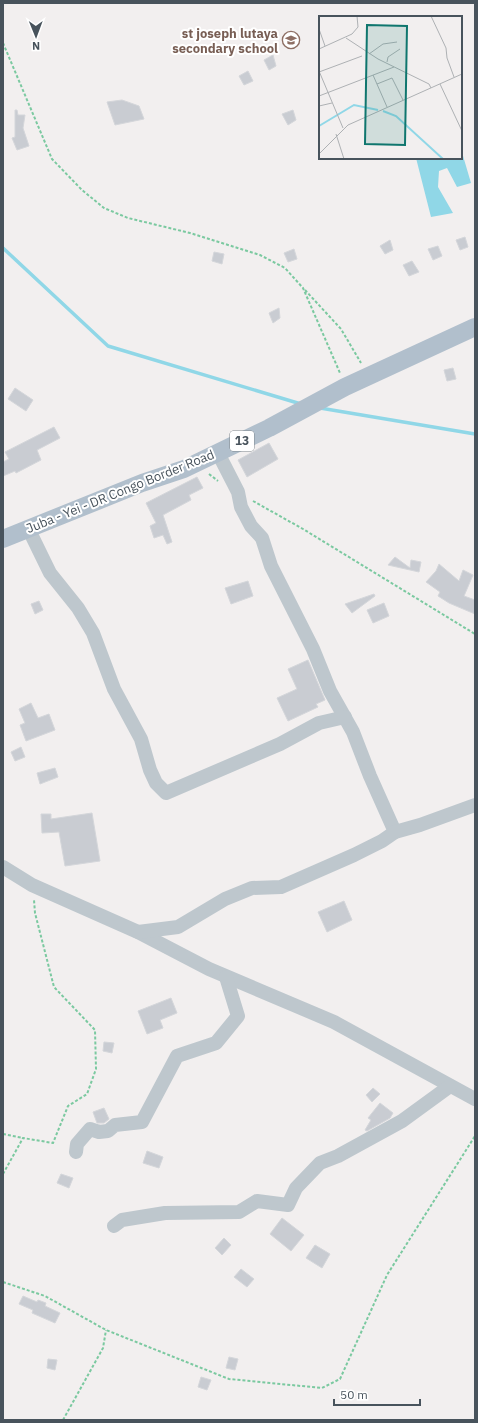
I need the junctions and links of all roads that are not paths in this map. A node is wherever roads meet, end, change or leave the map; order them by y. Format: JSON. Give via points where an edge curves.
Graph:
{"nodes":[{"id":1,"x":475,"y":327,"type":"edge"},
{"id":2,"x":218,"y":453,"type":"junction"},
{"id":3,"x":28,"y":528,"type":"junction"},
{"id":4,"x":3,"y":539,"type":"edge"},
{"id":5,"x":345,"y":717,"type":"junction"},
{"id":6,"x":475,"y":805,"type":"edge"},
{"id":7,"x":395,"y":832,"type":"junction"},
{"id":8,"x":3,"y":867,"type":"edge"},
{"id":9,"x":138,"y":932,"type":"junction"},
{"id":10,"x":226,"y":977,"type":"junction"},
{"id":11,"x":450,"y":1086,"type":"junction"},
{"id":12,"x":475,"y":1099,"type":"edge"},
{"id":13,"x":76,"y":1152,"type":"dead end"},
{"id":14,"x":114,"y":1226,"type":"dead end"}],
"edges":[{"from":1,"to":2,"type":"main road","name":"Juba - Yei - DR Congo Border Road","number":"13","via":[[353,384]]},
{"from":2,"to":3,"type":"main road","name":"Juba - Yei - DR Congo Border Road","number":"13","via":[[184,469]]},
{"from":2,"to":5,"type":"street","via":[[238,492],[241,507],[250,526],[262,538],[271,566],[313,649],[330,691]]},
{"from":3,"to":4,"type":"main road","name":"Juba - Yei - DR Congo Border Road","number":"13"},
{"from":3,"to":5,"type":"street","via":[[50,573],[78,608],[92,633],[114,689],[141,739],[156,783],[166,793],[280,744],[318,723]]},
{"from":5,"to":7,"type":"street"},
{"from":6,"to":7,"type":"street"},
{"from":7,"to":9,"type":"street","via":[[354,855],[281,887],[252,888],[225,899],[178,927]]},
{"from":8,"to":9,"type":"street","via":[[32,884]]},
{"from":9,"to":10,"type":"street"},
{"from":10,"to":11,"type":"street","via":[[334,1022]]},
{"from":10,"to":13,"type":"street","via":[[238,1016],[216,1043],[177,1056],[142,1122],[115,1125],[108,1131],[90,1129],[77,1144]]},
{"from":11,"to":12,"type":"street"},
{"from":11,"to":14,"type":"street","via":[[402,1121],[320,1163],[296,1188],[288,1204],[257,1202],[239,1212],[165,1213],[122,1220]]}]}
